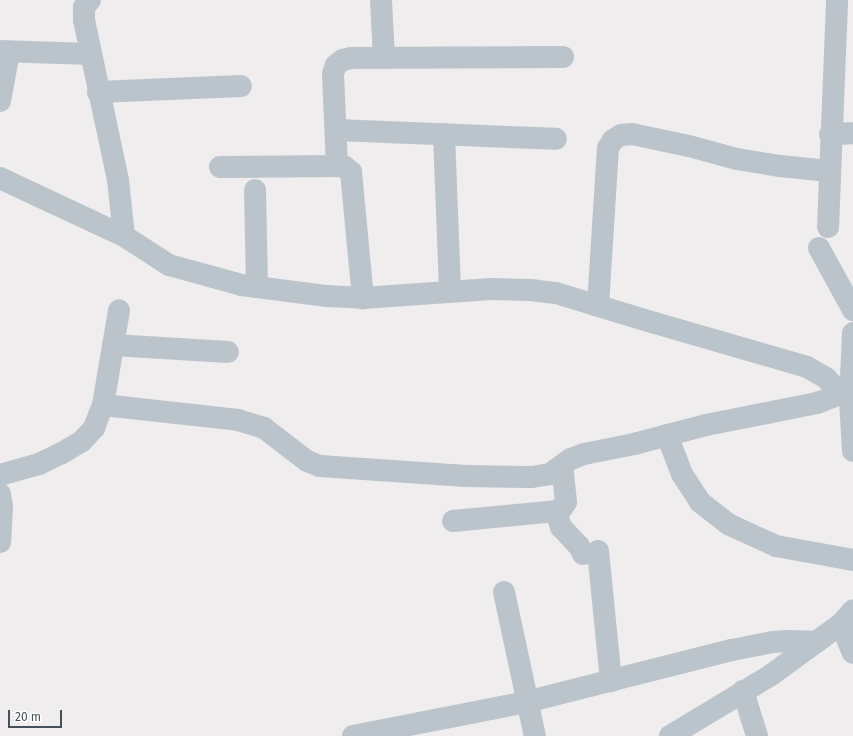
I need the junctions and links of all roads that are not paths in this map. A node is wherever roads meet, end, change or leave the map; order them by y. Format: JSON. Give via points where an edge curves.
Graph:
{"nodes":[{"id":1,"x":90,"y":0,"type":"edge"},
{"id":2,"x":381,"y":0,"type":"edge"},
{"id":3,"x":837,"y":0,"type":"edge"},
{"id":4,"x":4,"y":51,"type":"edge"},
{"id":5,"x":91,"y":54,"type":"junction"},
{"id":6,"x":384,"y":58,"type":"junction"},
{"id":7,"x":563,"y":58,"type":"dead end"},
{"id":8,"x":241,"y":86,"type":"dead end"},
{"id":9,"x":98,"y":92,"type":"junction"},
{"id":10,"x":0,"y":101,"type":"edge"},
{"id":11,"x":336,"y":130,"type":"junction"},
{"id":12,"x":853,"y":133,"type":"edge"},
{"id":13,"x":444,"y":134,"type":"junction"},
{"id":14,"x":830,"y":134,"type":"junction"},
{"id":15,"x":556,"y":139,"type":"dead end"},
{"id":16,"x":337,"y":166,"type":"junction"},
{"id":17,"x":220,"y":167,"type":"dead end"},
{"id":18,"x":829,"y":171,"type":"junction"},
{"id":19,"x":0,"y":178,"type":"edge"},
{"id":20,"x":255,"y":190,"type":"dead end"},
{"id":21,"x":828,"y":227,"type":"dead end"},
{"id":22,"x":124,"y":236,"type":"junction"},
{"id":23,"x":819,"y":248,"type":"dead end"},
{"id":24,"x":257,"y":287,"type":"junction"},
{"id":25,"x":450,"y":292,"type":"junction"},
{"id":26,"x":363,"y":298,"type":"junction"},
{"id":27,"x":598,"y":306,"type":"junction"},
{"id":28,"x":119,"y":310,"type":"dead end"},
{"id":29,"x":853,"y":310,"type":"edge"},
{"id":30,"x":853,"y":333,"type":"edge"},
{"id":31,"x":113,"y":345,"type":"junction"},
{"id":32,"x":228,"y":352,"type":"dead end"},
{"id":33,"x":848,"y":398,"type":"edge"},
{"id":34,"x":103,"y":405,"type":"junction"},
{"id":35,"x":667,"y":435,"type":"junction"},
{"id":36,"x":853,"y":451,"type":"edge"},
{"id":37,"x":562,"y":466,"type":"junction"},
{"id":38,"x":0,"y":475,"type":"edge"},
{"id":39,"x":0,"y":494,"type":"edge"},
{"id":40,"x":556,"y":511,"type":"junction"},
{"id":41,"x":453,"y":521,"type":"dead end"},
{"id":42,"x":0,"y":542,"type":"edge"},
{"id":43,"x":853,"y":560,"type":"edge"},
{"id":44,"x":504,"y":592,"type":"dead end"},
{"id":45,"x":847,"y":617,"type":"edge"},
{"id":46,"x":813,"y":642,"type":"junction"},
{"id":47,"x":853,"y":653,"type":"edge"},
{"id":48,"x":611,"y":680,"type":"junction"},
{"id":49,"x":743,"y":691,"type":"junction"},
{"id":50,"x":526,"y":702,"type":"junction"},
{"id":51,"x":353,"y":736,"type":"edge"},
{"id":52,"x":535,"y":736,"type":"edge"},
{"id":53,"x":670,"y":736,"type":"edge"},
{"id":54,"x":757,"y":736,"type":"edge"}],
"edges":[{"from":1,"to":5,"type":"street","via":[[84,7],[84,20]]},
{"from":2,"to":6,"type":"street"},
{"from":3,"to":14,"type":"street"},
{"from":4,"to":5,"type":"street"},
{"from":4,"to":10,"type":"street"},
{"from":5,"to":9,"type":"street"},
{"from":6,"to":7,"type":"street"},
{"from":6,"to":11,"type":"street","via":[[351,58],[336,65],[333,74]]},
{"from":8,"to":9,"type":"street"},
{"from":9,"to":22,"type":"street","via":[[118,180]]},
{"from":11,"to":13,"type":"street"},
{"from":11,"to":16,"type":"street"},
{"from":12,"to":14,"type":"street"},
{"from":13,"to":15,"type":"street"},
{"from":13,"to":25,"type":"street"},
{"from":14,"to":18,"type":"street"},
{"from":16,"to":17,"type":"street"},
{"from":16,"to":26,"type":"street","via":[[345,167],[351,172],[353,182]]},
{"from":18,"to":21,"type":"street"},
{"from":18,"to":27,"type":"street","via":[[737,159],[668,141],[632,134],[621,135],[613,140],[608,148]]},
{"from":19,"to":22,"type":"street"},
{"from":20,"to":24,"type":"street"},
{"from":22,"to":24,"type":"street","via":[[169,265]]},
{"from":23,"to":29,"type":"street"},
{"from":24,"to":26,"type":"street"},
{"from":25,"to":26,"type":"street"},
{"from":25,"to":27,"type":"street","via":[[531,290],[556,293]]},
{"from":27,"to":33,"type":"street","via":[[807,366],[826,378]]},
{"from":28,"to":31,"type":"street"},
{"from":30,"to":33,"type":"street"},
{"from":31,"to":32,"type":"street"},
{"from":31,"to":34,"type":"street"},
{"from":33,"to":35,"type":"street"},
{"from":33,"to":36,"type":"street"},
{"from":34,"to":37,"type":"street","via":[[238,420],[264,428],[307,461],[333,468],[532,477],[550,474]]},
{"from":34,"to":38,"type":"street","via":[[94,428],[82,441],[39,464]]},
{"from":35,"to":37,"type":"street","via":[[584,454]]},
{"from":35,"to":43,"type":"street","via":[[682,474],[700,502],[728,524],[776,546]]},
{"from":37,"to":40,"type":"street","via":[[566,502]]},
{"from":39,"to":42,"type":"street"},
{"from":40,"to":41,"type":"street"},
{"from":40,"to":48,"type":"street","via":[[561,527],[579,546],[590,552]]},
{"from":44,"to":50,"type":"street"},
{"from":45,"to":46,"type":"street"},
{"from":45,"to":47,"type":"street"},
{"from":46,"to":48,"type":"street","via":[[789,640],[766,643]]},
{"from":46,"to":49,"type":"street","via":[[770,675]]},
{"from":48,"to":50,"type":"street"},
{"from":49,"to":53,"type":"street"},
{"from":49,"to":54,"type":"street"},
{"from":50,"to":51,"type":"street"},
{"from":50,"to":52,"type":"street"}]}
